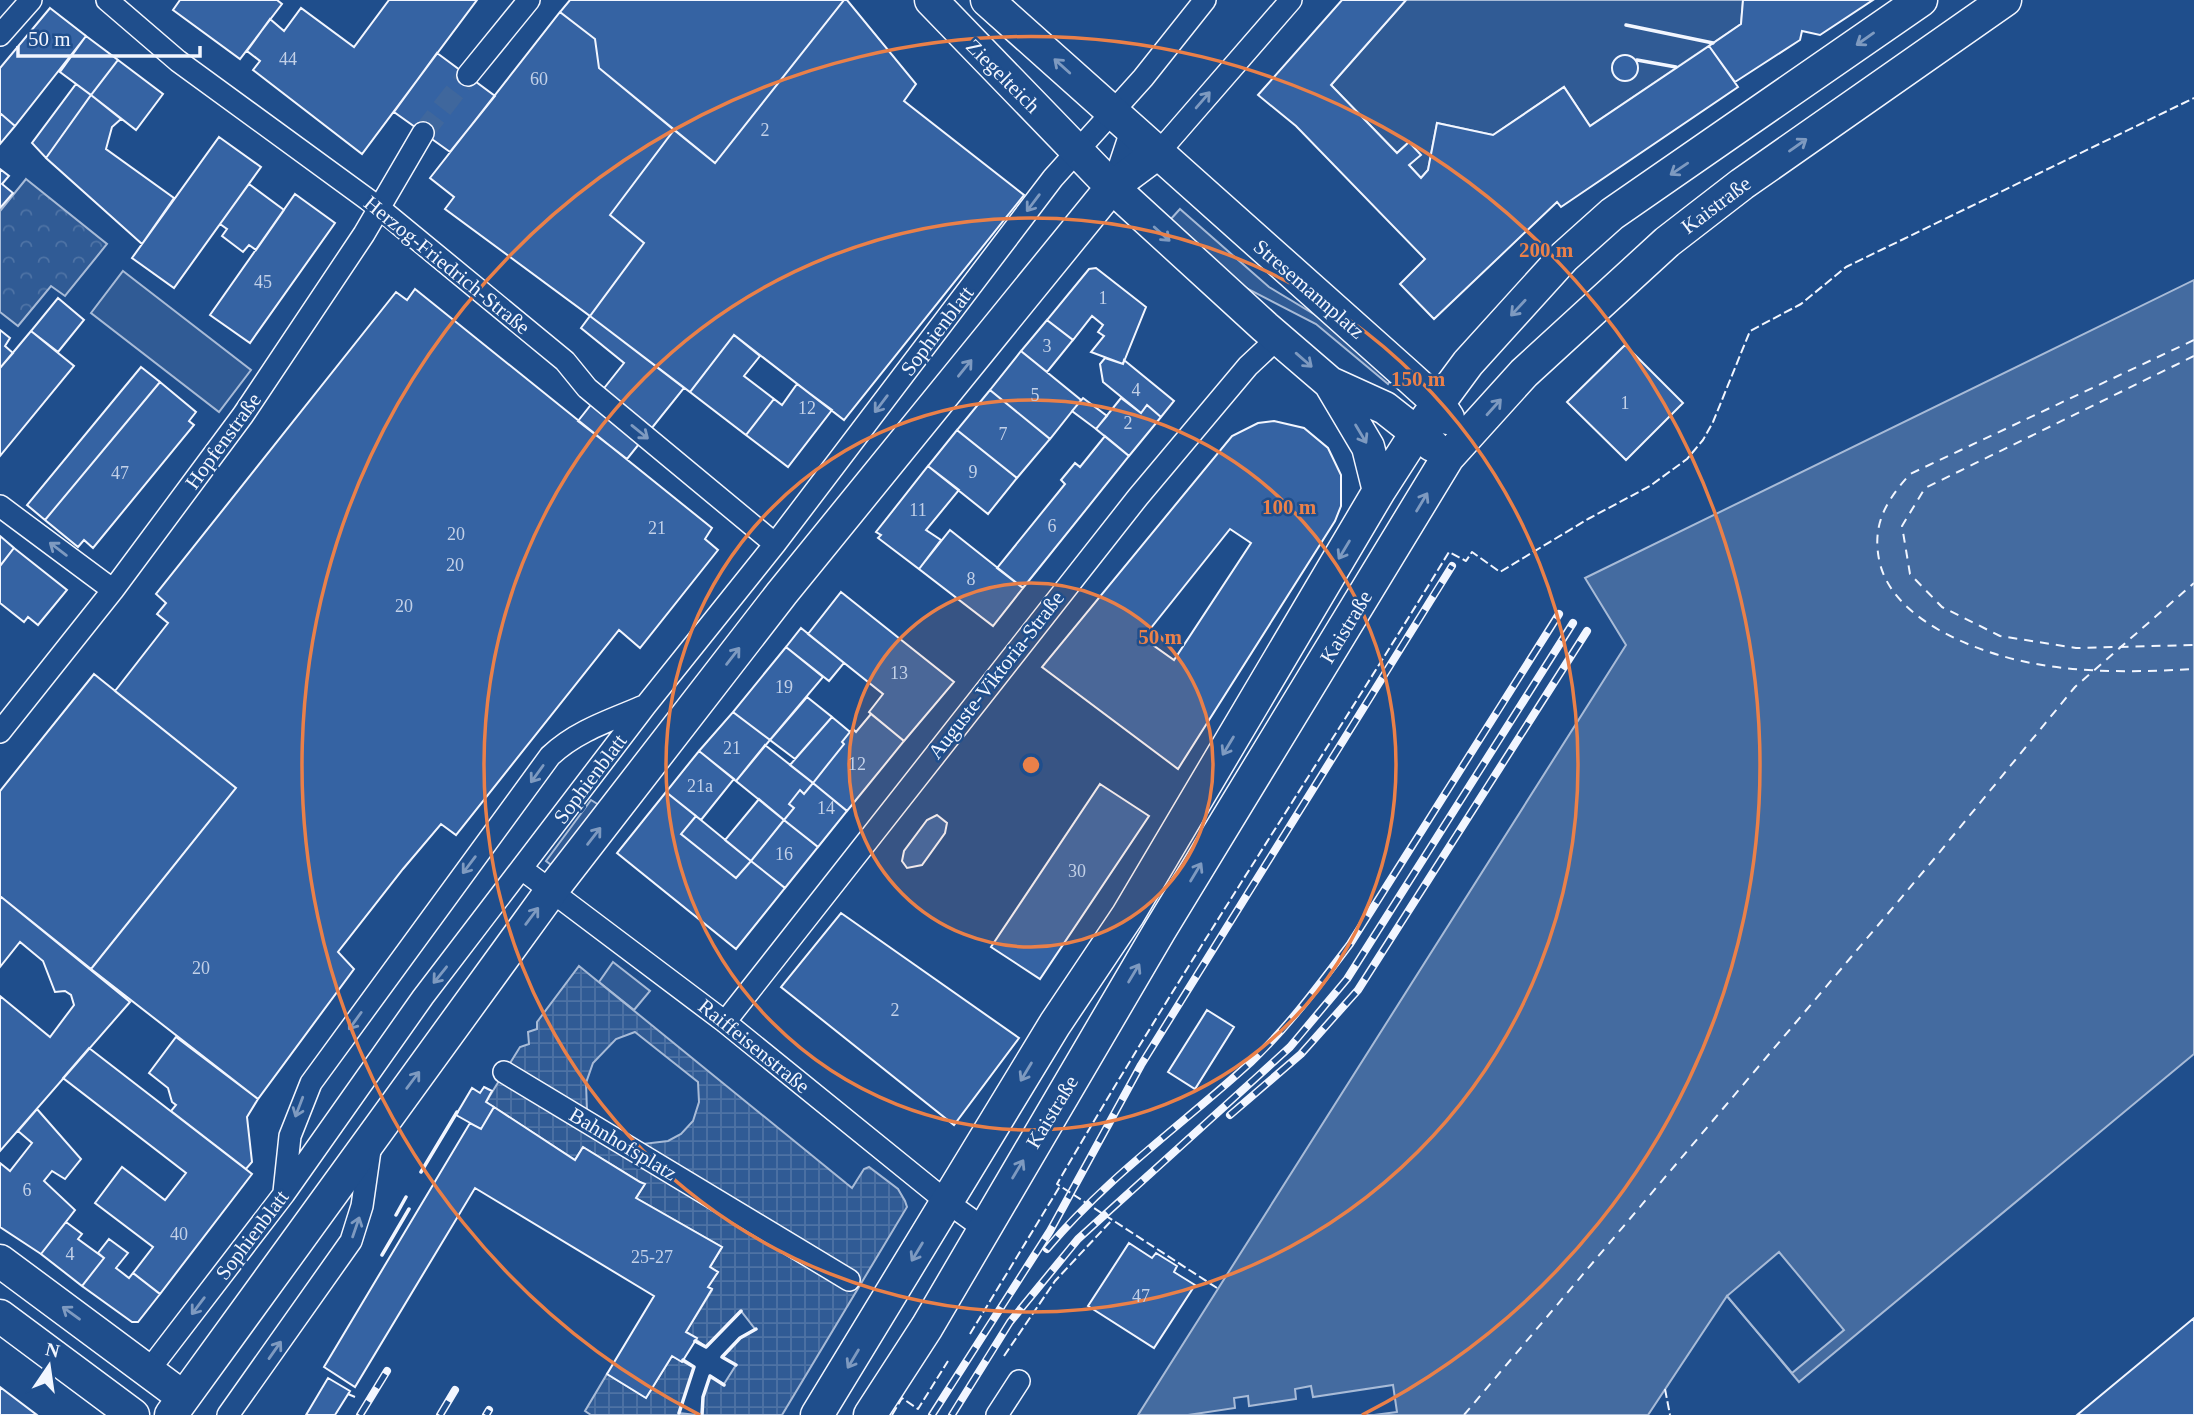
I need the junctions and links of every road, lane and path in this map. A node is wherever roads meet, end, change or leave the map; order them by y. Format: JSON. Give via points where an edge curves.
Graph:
{"nodes":[{"id":1,"x":31,"y":0,"type":"edge"},
{"id":2,"x":107,"y":0,"type":"edge"},
{"id":3,"x":529,"y":0,"type":"edge"},
{"id":4,"x":930,"y":0,"type":"edge"},
{"id":5,"x":987,"y":0,"type":"edge"},
{"id":6,"x":1205,"y":0,"type":"edge"},
{"id":7,"x":1291,"y":0,"type":"edge"},
{"id":8,"x":1921,"y":0,"type":"edge"},
{"id":9,"x":2005,"y":0,"type":"edge"},
{"id":10,"x":0,"y":35,"type":"edge"},
{"id":11,"x":468,"y":75,"type":"tunnel mouth"},
{"id":12,"x":1122,"y":120,"type":"junction"},
{"id":13,"x":423,"y":133,"type":"tunnel mouth"},
{"id":14,"x":1077,"y":151,"type":"junction"},
{"id":15,"x":1160,"y":152,"type":"junction"},
{"id":16,"x":1112,"y":187,"type":"junction"},
{"id":17,"x":378,"y":207,"type":"junction"},
{"id":18,"x":1278,"y":338,"type":"junction"},
{"id":19,"x":1330,"y":383,"type":"junction"},
{"id":20,"x":1438,"y":402,"type":"junction"},
{"id":21,"x":1417,"y":432,"type":"junction"},
{"id":22,"x":1448,"y":457,"type":"junction"},
{"id":23,"x":1379,"y":491,"type":"junction"},
{"id":24,"x":0,"y":506,"type":"edge"},
{"id":25,"x":775,"y":544,"type":"junction"},
{"id":26,"x":113,"y":590,"type":"junction"},
{"id":27,"x":646,"y":705,"type":"junction"},
{"id":28,"x":0,"y":733,"type":"edge"},
{"id":29,"x":522,"y":869,"type":"junction"},
{"id":30,"x":552,"y":890,"type":"junction"},
{"id":31,"x":725,"y":1022,"type":"junction"},
{"id":32,"x":504,"y":1072,"type":"dead end"},
{"id":33,"x":372,"y":1134,"type":"junction"},
{"id":34,"x":284,"y":1194,"type":"junction"},
{"id":35,"x":947,"y":1202,"type":"junction"},
{"id":36,"x":983,"y":1227,"type":"junction"},
{"id":37,"x":0,"y":1261,"type":"edge"},
{"id":38,"x":849,"y":1280,"type":"dead end"},
{"id":39,"x":0,"y":1316,"type":"edge"},
{"id":40,"x":149,"y":1370,"type":"junction"},
{"id":41,"x":1019,"y":1381,"type":"dead end"},
{"id":42,"x":177,"y":1406,"type":"edge"},
{"id":43,"x":122,"y":1412,"type":"edge"},
{"id":44,"x":228,"y":1415,"type":"edge"},
{"id":45,"x":817,"y":1415,"type":"edge"},
{"id":46,"x":870,"y":1415,"type":"edge"},
{"id":47,"x":998,"y":1415,"type":"edge"}],
"edges":[{"from":1,"to":10,"type":"street"},
{"from":2,"to":17,"type":"street","name":"Herzog-Friedrich-Straße","via":[[177,61]]},
{"from":3,"to":11,"type":"street"},
{"from":4,"to":14,"type":"main road","name":"Ziegelteich"},
{"from":12,"to":5,"type":"main road","name":"Ziegelteich","one_way":true},
{"from":6,"to":12,"type":"street","name":"Sophienblatt"},
{"from":15,"to":7,"type":"street","one_way":true},
{"from":8,"to":20,"type":"main road","name":"Kaistraße","one_way":true,"via":[[1612,214],[1555,267]]},
{"from":22,"to":9,"type":"main road","name":"Kaistraße","one_way":true,"via":[[1524,373],[1667,242]]},
{"from":12,"to":14,"type":"street","name":"Sophienblatt"},
{"from":12,"to":15,"type":"main road","name":"Ziegelteich"},
{"from":12,"to":16,"type":"street"},
{"from":13,"to":17,"type":"street","name":"Hopfenstraße"},
{"from":14,"to":16,"type":"main road","name":"Ziegelteich"},
{"from":14,"to":25,"type":"street","name":"Sophienblatt","one_way":true},
{"from":15,"to":16,"type":"main road","name":"Sophienblatt"},
{"from":15,"to":20,"type":"main road","name":"Stresemannplatz"},
{"from":16,"to":18,"type":"main road","one_way":true},
{"from":30,"to":16,"type":"main road","name":"Sophienblatt","one_way":true,"via":[[782,593]]},
{"from":17,"to":25,"type":"street","name":"Herzog-Friedrich-Straße","one_way":true,"via":[[565,361],[587,388]]},
{"from":17,"to":26,"type":"street","name":"Hopfenstraße","via":[[243,415]]},
{"from":18,"to":19,"type":"main road","one_way":true},
{"from":18,"to":31,"type":"street","name":"Auguste-Viktoria-Straße","via":[[1248,366],[1138,497]]},
{"from":19,"to":21,"type":"main road","via":[[1378,404]]},
{"from":19,"to":23,"type":"main road","one_way":true,"via":[[1368,447]]},
{"from":20,"to":21,"type":"main road","name":"Kaistraße"},
{"from":20,"to":22,"type":"main road","name":"Stresemannplatz","via":[[1450,427]]},
{"from":21,"to":22,"type":"main road"},
{"from":21,"to":23,"type":"main road","name":"Kaistraße"},
{"from":36,"to":22,"type":"main road","name":"Kaistraße","one_way":true},
{"from":23,"to":35,"type":"main road","name":"Kaistraße","one_way":true,"via":[[1128,915],[1055,1024]]},
{"from":26,"to":24,"type":"street","one_way":true},
{"from":25,"to":27,"type":"street","name":"Sophienblatt"},
{"from":26,"to":28,"type":"street","name":"Hopfenstraße"},
{"from":27,"to":29,"type":"street","name":"Sophienblatt"},
{"from":27,"to":34,"type":"street","one_way":true,"via":[[587,730],[550,756],[302,1100],[294,1121]]},
{"from":29,"to":30,"type":"street","name":"Raiffeisenstraße"},
{"from":29,"to":34,"type":"street","name":"Sophienblatt","one_way":true,"via":[[366,1074]]},
{"from":30,"to":31,"type":"street","name":"Raiffeisenstraße"},
{"from":33,"to":30,"type":"main road","name":"Sophienblatt","one_way":true},
{"from":31,"to":35,"type":"street","name":"Raiffeisenstraße"},
{"from":32,"to":38,"type":"street","name":"Bahnhofsplatz"},
{"from":33,"to":42,"type":"main road","name":"Sophienblatt"},
{"from":44,"to":33,"type":"street","one_way":true,"via":[[351,1241],[362,1206]]},
{"from":34,"to":40,"type":"street","name":"Sophienblatt","one_way":true},
{"from":35,"to":36,"type":"street","name":"Raiffeisenstraße"},
{"from":35,"to":45,"type":"main road","name":"Kaistraße","one_way":true},
{"from":36,"to":46,"type":"main road","name":"Kaistraße"},
{"from":40,"to":37,"type":"main road","one_way":true},
{"from":39,"to":43,"type":"main road"},
{"from":40,"to":42,"type":"main road"},
{"from":40,"to":43,"type":"main road","name":"Sophienblatt"},
{"from":41,"to":47,"type":"street"}]}
